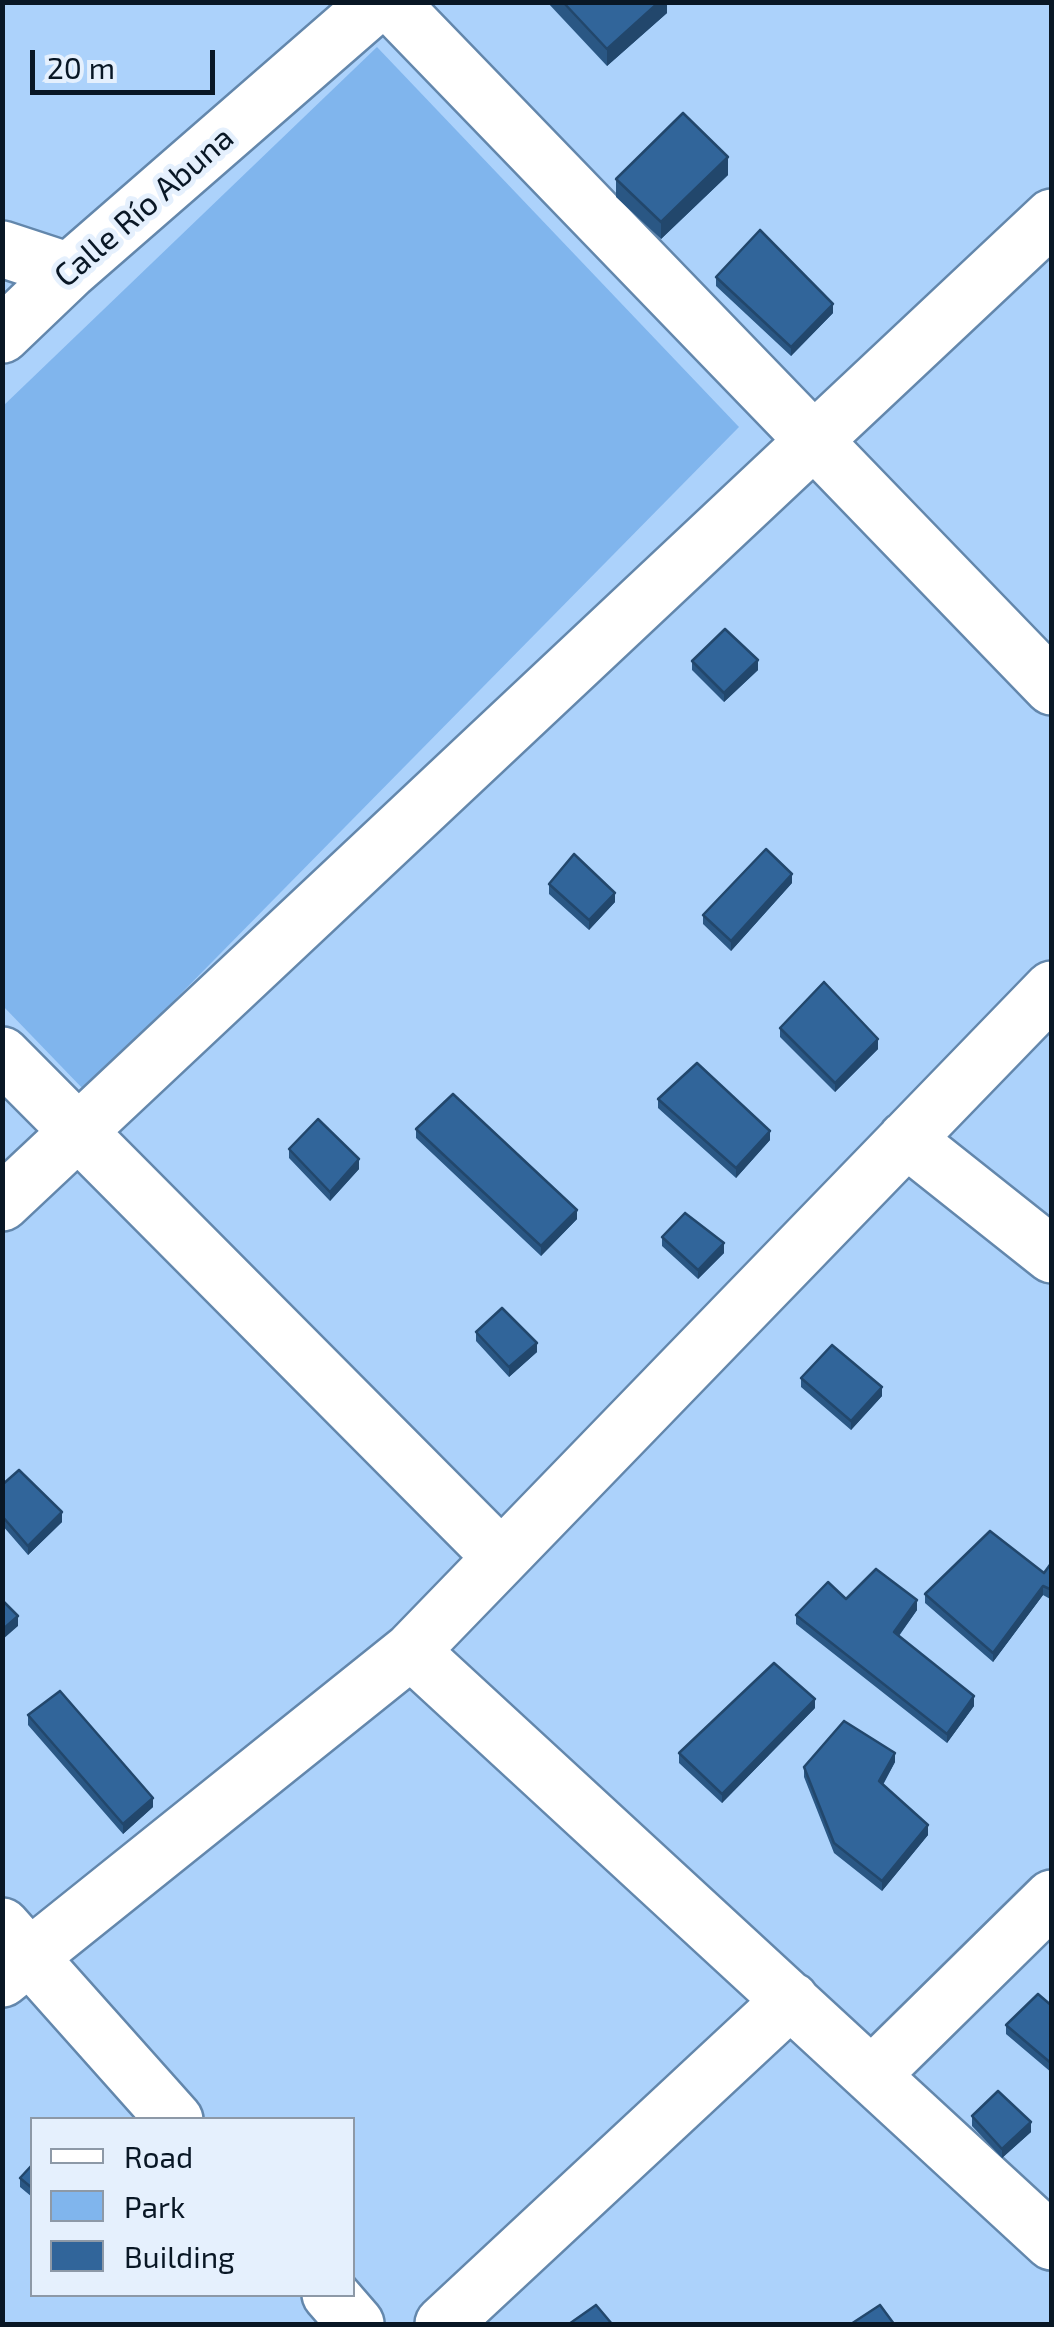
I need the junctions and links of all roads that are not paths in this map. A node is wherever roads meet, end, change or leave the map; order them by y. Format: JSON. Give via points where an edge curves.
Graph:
{"nodes":[{"id":1,"x":378,"y":2,"type":"edge"},
{"id":2,"x":390,"y":2,"type":"edge"},
{"id":3,"x":1052,"y":217,"type":"edge"},
{"id":4,"x":2,"y":250,"type":"edge"},
{"id":5,"x":69,"y":272,"type":"junction"},
{"id":6,"x":2,"y":335,"type":"edge"},
{"id":7,"x":814,"y":440,"type":"junction"},
{"id":8,"x":1052,"y":688,"type":"edge"},
{"id":9,"x":1052,"y":988,"type":"edge"},
{"id":10,"x":2,"y":1055,"type":"edge"},
{"id":11,"x":79,"y":1132,"type":"junction"},
{"id":12,"x":906,"y":1139,"type":"junction"},
{"id":13,"x":2,"y":1204,"type":"edge"},
{"id":14,"x":1052,"y":1255,"type":"edge"},
{"id":15,"x":501,"y":1558,"type":"junction"},
{"id":16,"x":411,"y":1651,"type":"junction"},
{"id":17,"x":1052,"y":1898,"type":"edge"},
{"id":18,"x":12,"y":1954,"type":"edge"},
{"id":19,"x":791,"y":2000,"type":"junction"},
{"id":20,"x":873,"y":2074,"type":"junction"},
{"id":21,"x":172,"y":2117,"type":"edge"},
{"id":22,"x":1052,"y":2242,"type":"edge"},
{"id":23,"x":333,"y":2297,"type":"edge"},
{"id":24,"x":356,"y":2324,"type":"edge"},
{"id":25,"x":443,"y":2324,"type":"edge"}],
"edges":[{"from":1,"to":5,"type":"street","name":"Calle Río Abuna"},
{"from":2,"to":7,"type":"street"},
{"from":3,"to":7,"type":"street"},
{"from":4,"to":5,"type":"street"},
{"from":5,"to":6,"type":"street","name":"Calle Río Abuna"},
{"from":7,"to":8,"type":"street"},
{"from":7,"to":11,"type":"street"},
{"from":9,"to":12,"type":"street"},
{"from":10,"to":11,"type":"street"},
{"from":11,"to":13,"type":"street"},
{"from":11,"to":15,"type":"street"},
{"from":12,"to":14,"type":"street"},
{"from":12,"to":15,"type":"street"},
{"from":15,"to":16,"type":"street"},
{"from":16,"to":18,"type":"street"},
{"from":16,"to":19,"type":"street"},
{"from":17,"to":20,"type":"street"},
{"from":18,"to":21,"type":"street"},
{"from":19,"to":20,"type":"street"},
{"from":19,"to":25,"type":"street"},
{"from":20,"to":22,"type":"street"},
{"from":23,"to":24,"type":"street"}]}
